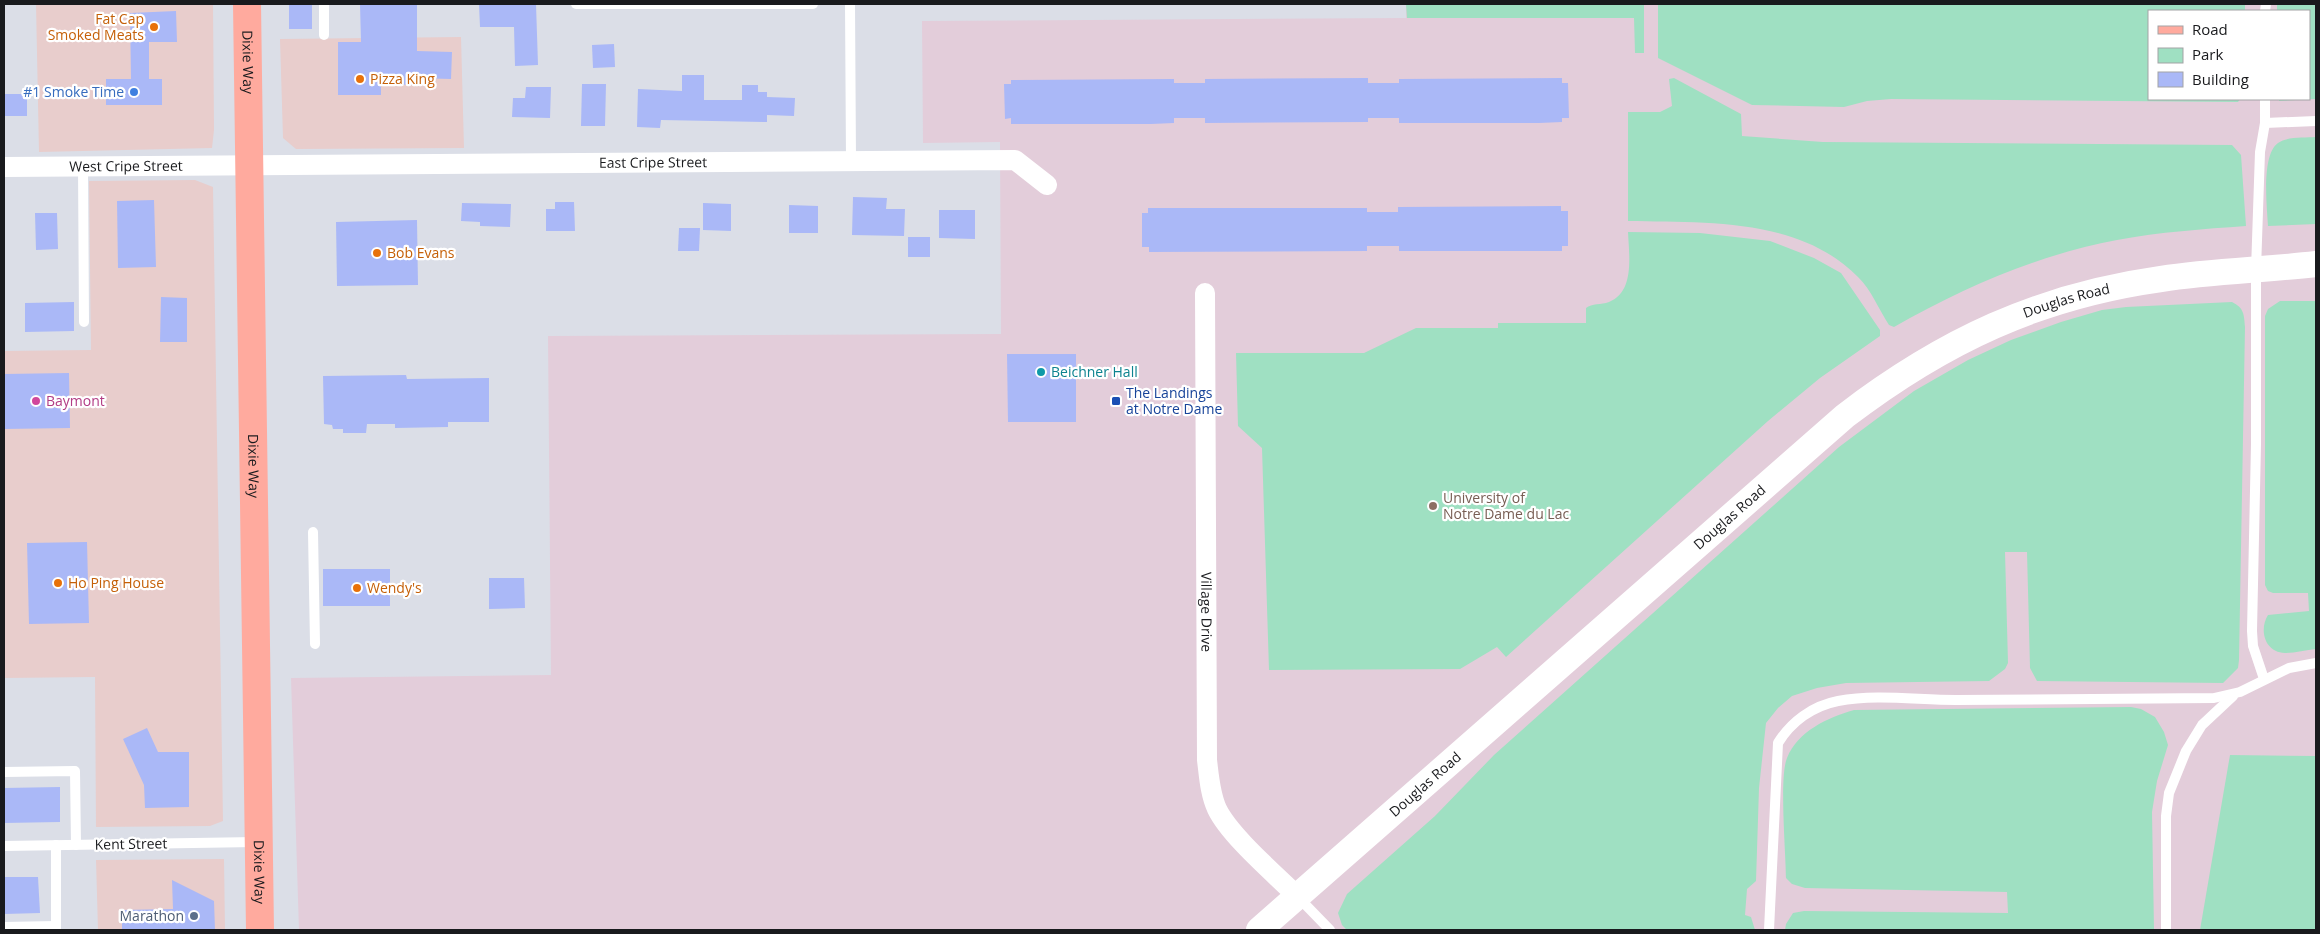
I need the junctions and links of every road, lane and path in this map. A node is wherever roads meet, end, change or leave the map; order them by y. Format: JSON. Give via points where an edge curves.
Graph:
{"nodes":[{"id":1,"x":247,"y":4,"type":"edge"},
{"id":2,"x":324,"y":4,"type":"edge"},
{"id":3,"x":576,"y":4,"type":"edge"},
{"id":4,"x":813,"y":4,"type":"edge"},
{"id":5,"x":850,"y":4,"type":"edge"},
{"id":6,"x":324,"y":35,"type":"dead end"},
{"id":7,"x":2265,"y":100,"type":"edge"},
{"id":8,"x":2316,"y":121,"type":"edge"},
{"id":9,"x":2265,"y":123,"type":"junction"},
{"id":10,"x":851,"y":161,"type":"junction"},
{"id":11,"x":83,"y":166,"type":"junction"},
{"id":12,"x":248,"y":166,"type":"junction"},
{"id":13,"x":4,"y":167,"type":"edge"},
{"id":14,"x":1047,"y":185,"type":"dead end"},
{"id":15,"x":2316,"y":264,"type":"edge"},
{"id":16,"x":2286,"y":267,"type":"junction"},
{"id":17,"x":2256,"y":270,"type":"junction"},
{"id":18,"x":2316,"y":271,"type":"edge"},
{"id":19,"x":1206,"y":293,"type":"dead end"},
{"id":20,"x":84,"y":322,"type":"dead end"},
{"id":21,"x":313,"y":532,"type":"dead end"},
{"id":22,"x":315,"y":644,"type":"dead end"},
{"id":23,"x":2316,"y":663,"type":"edge"},
{"id":24,"x":2264,"y":679,"type":"junction"},
{"id":25,"x":2240,"y":692,"type":"junction"},
{"id":26,"x":4,"y":772,"type":"edge"},
{"id":27,"x":259,"y":842,"type":"junction"},
{"id":28,"x":56,"y":845,"type":"junction"},
{"id":29,"x":76,"y":845,"type":"junction"},
{"id":30,"x":4,"y":846,"type":"edge"},
{"id":31,"x":1298,"y":897,"type":"junction"},
{"id":32,"x":4,"y":927,"type":"edge"},
{"id":33,"x":56,"y":928,"type":"edge"},
{"id":34,"x":260,"y":930,"type":"edge"},
{"id":35,"x":1259,"y":930,"type":"edge"},
{"id":36,"x":1330,"y":930,"type":"edge"},
{"id":37,"x":1769,"y":930,"type":"edge"},
{"id":38,"x":2166,"y":930,"type":"edge"}],
"edges":[{"from":1,"to":12,"type":"main road","name":"Dixie Way"},
{"from":2,"to":6,"type":"lane"},
{"from":3,"to":4,"type":"lane"},
{"from":5,"to":10,"type":"lane"},
{"from":7,"to":9,"type":"lane"},
{"from":8,"to":9,"type":"lane"},
{"from":9,"to":17,"type":"lane","via":[[2260,152]]},
{"from":10,"to":12,"type":"street","name":"East Cripe Street"},
{"from":10,"to":14,"type":"street","name":"East Cripe Street","via":[[1015,160]]},
{"from":11,"to":12,"type":"street","name":"West Cripe Street"},
{"from":11,"to":13,"type":"street","name":"West Cripe Street"},
{"from":11,"to":20,"type":"lane"},
{"from":12,"to":27,"type":"main road","name":"Dixie Way"},
{"from":15,"to":16,"type":"street","name":"Douglas Road"},
{"from":16,"to":17,"type":"street","name":"Douglas Road"},
{"from":16,"to":18,"type":"street","name":"Douglas Road"},
{"from":17,"to":24,"type":"lane","via":[[2252,631],[2253,646]]},
{"from":17,"to":31,"type":"street","name":"Douglas Road","via":[[2162,278],[2060,301],[1995,324],[1890,382],[1845,416]]},
{"from":19,"to":31,"type":"street","name":"Village Drive","via":[[1207,760],[1210,788],[1217,809],[1228,826]]},
{"from":21,"to":22,"type":"lane"},
{"from":23,"to":24,"type":"lane","via":[[2289,668]]},
{"from":24,"to":25,"type":"lane"},
{"from":25,"to":37,"type":"lane","via":[[2214,698],[1865,698],[1837,701],[1811,711],[1788,726],[1778,743]]},
{"from":25,"to":38,"type":"lane","via":[[2228,699],[2202,725],[2186,751],[2169,793]]},
{"from":26,"to":29,"type":"lane","via":[[75,771]]},
{"from":27,"to":29,"type":"lane","name":"Kent Street"},
{"from":27,"to":34,"type":"main road","name":"Dixie Way"},
{"from":28,"to":29,"type":"lane","name":"Kent Street"},
{"from":28,"to":30,"type":"lane","name":"Kent Street"},
{"from":28,"to":33,"type":"lane"},
{"from":31,"to":35,"type":"street","name":"Douglas Road"},
{"from":31,"to":36,"type":"lane"},
{"from":32,"to":33,"type":"lane"}]}
